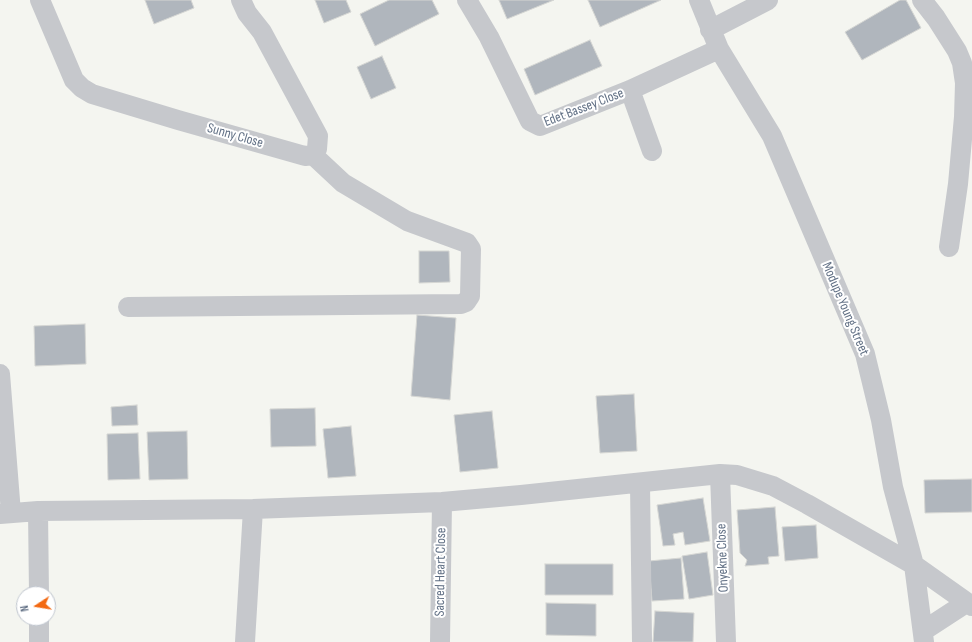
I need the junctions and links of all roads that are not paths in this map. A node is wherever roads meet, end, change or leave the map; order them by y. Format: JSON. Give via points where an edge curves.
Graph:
{"nodes":[{"id":1,"x":40,"y":0,"type":"edge"},
{"id":2,"x":241,"y":0,"type":"edge"},
{"id":3,"x":467,"y":0,"type":"edge"},
{"id":4,"x":699,"y":0,"type":"edge"},
{"id":5,"x":768,"y":0,"type":"edge"},
{"id":6,"x":922,"y":0,"type":"edge"},
{"id":7,"x":710,"y":30,"type":"junction"},
{"id":8,"x":719,"y":49,"type":"junction"},
{"id":9,"x":630,"y":90,"type":"junction"},
{"id":10,"x":652,"y":150,"type":"dead end"},
{"id":11,"x":313,"y":155,"type":"junction"},
{"id":12,"x":949,"y":247,"type":"dead end"},
{"id":13,"x":128,"y":307,"type":"dead end"},
{"id":14,"x":0,"y":374,"type":"edge"},
{"id":15,"x":720,"y":474,"type":"junction"},
{"id":16,"x":640,"y":484,"type":"junction"},
{"id":17,"x":442,"y":502,"type":"junction"},
{"id":18,"x":253,"y":509,"type":"junction"},
{"id":19,"x":38,"y":511,"type":"junction"},
{"id":20,"x":5,"y":514,"type":"edge"},
{"id":21,"x":914,"y":565,"type":"junction"},
{"id":22,"x":39,"y":586,"type":"edge"},
{"id":23,"x":969,"y":604,"type":"edge"},
{"id":24,"x":39,"y":626,"type":"edge"},
{"id":25,"x":923,"y":637,"type":"edge"},
{"id":26,"x":39,"y":642,"type":"edge"},
{"id":27,"x":244,"y":642,"type":"edge"},
{"id":28,"x":440,"y":642,"type":"edge"},
{"id":29,"x":642,"y":642,"type":"edge"},
{"id":30,"x":726,"y":642,"type":"edge"}],
"edges":[{"from":1,"to":11,"type":"street","name":"Sunny Close","via":[[74,80],[92,94],[305,156]]},
{"from":2,"to":11,"type":"street","via":[[247,13],[262,32],[318,136],[318,149]]},
{"from":3,"to":9,"type":"street","name":"Edet Bassey Close","via":[[489,37],[532,123],[544,126]]},
{"from":4,"to":7,"type":"street","name":"Modupe Young Street"},
{"from":5,"to":7,"type":"street"},
{"from":6,"to":12,"type":"street","via":[[957,51],[965,83],[958,184]]},
{"from":7,"to":8,"type":"street","name":"Modupe Young Street"},
{"from":8,"to":9,"type":"street","name":"Edet Bassey Close"},
{"from":8,"to":21,"type":"street","name":"Modupe Young Street","via":[[772,136],[813,236],[856,330],[865,354],[893,487]]},
{"from":9,"to":10,"type":"street"},
{"from":11,"to":13,"type":"street","via":[[343,183],[407,221],[467,243],[471,249],[470,296],[466,302]]},
{"from":14,"to":20,"type":"street"},
{"from":15,"to":16,"type":"street"},
{"from":15,"to":21,"type":"street","via":[[738,475],[773,486]]},
{"from":15,"to":30,"type":"street","name":"Onyekne Close"},
{"from":16,"to":17,"type":"street"},
{"from":16,"to":29,"type":"street"},
{"from":17,"to":18,"type":"street"},
{"from":17,"to":28,"type":"street","name":"Sacred Heart Close"},
{"from":18,"to":19,"type":"street"},
{"from":18,"to":27,"type":"street"},
{"from":19,"to":20,"type":"street"},
{"from":19,"to":22,"type":"street"},
{"from":21,"to":23,"type":"street"},
{"from":21,"to":25,"type":"street","name":"Modupe Young Street"},
{"from":23,"to":25,"type":"street"},
{"from":24,"to":26,"type":"street"}]}
